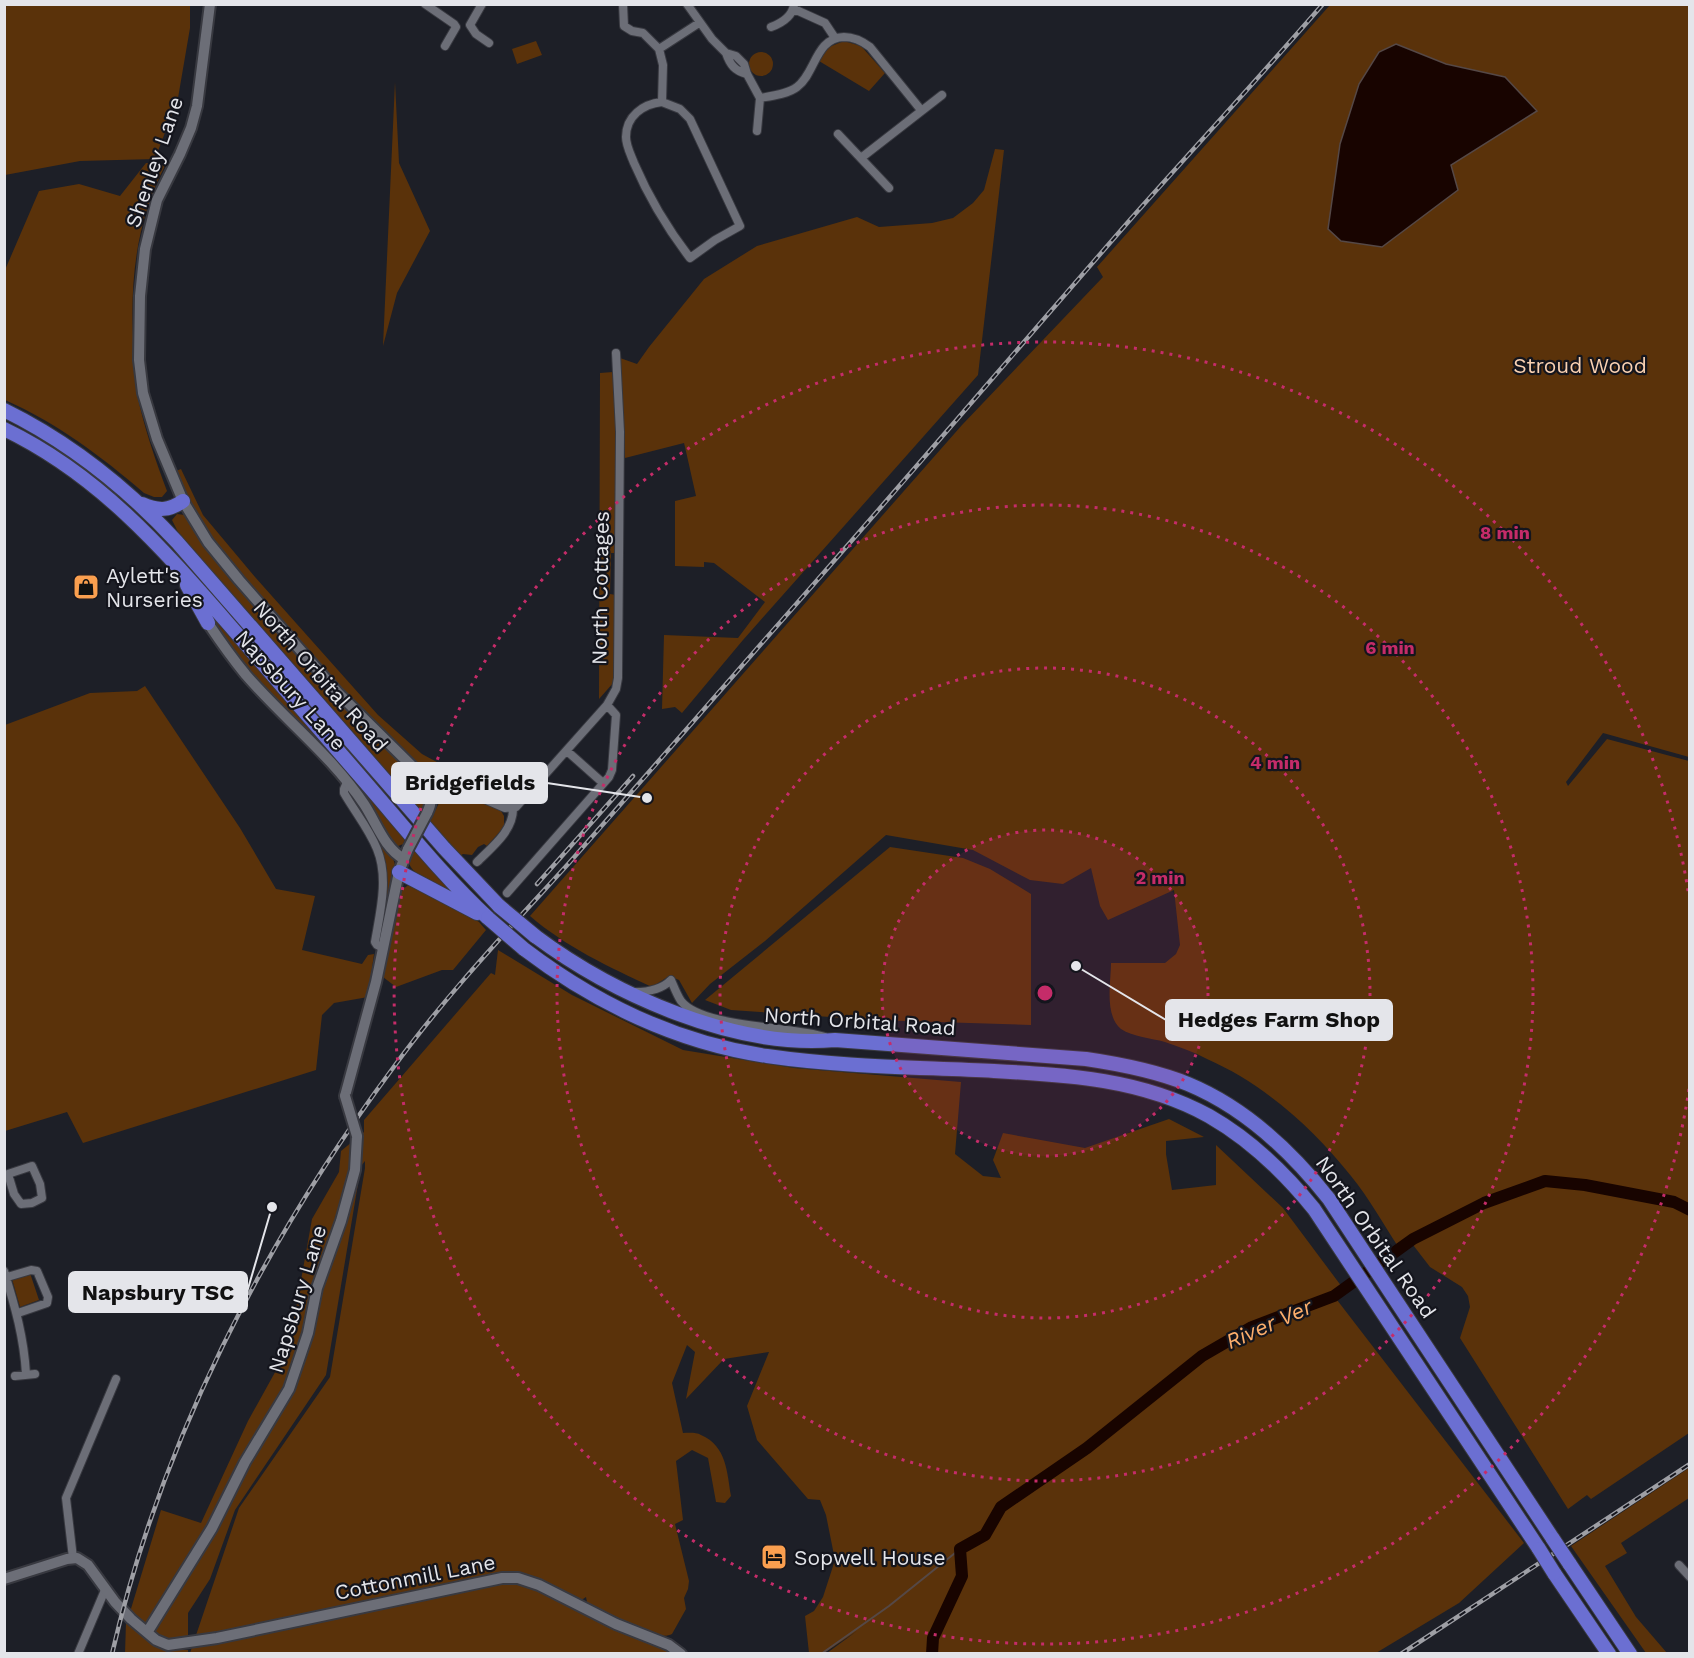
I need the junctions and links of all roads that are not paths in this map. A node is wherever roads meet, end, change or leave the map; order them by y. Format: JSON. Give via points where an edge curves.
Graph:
{"nodes":[{"id":1,"x":210,"y":4,"type":"edge"},
{"id":2,"x":482,"y":4,"type":"edge"},
{"id":3,"x":623,"y":4,"type":"edge"},
{"id":4,"x":687,"y":4,"type":"edge"},
{"id":5,"x":431,"y":6,"type":"edge"},
{"id":6,"x":794,"y":7,"type":"edge"},
{"id":7,"x":699,"y":23,"type":"junction"},
{"id":8,"x":771,"y":27,"type":"dead end"},
{"id":9,"x":835,"y":38,"type":"junction"},
{"id":10,"x":489,"y":43,"type":"dead end"},
{"id":11,"x":445,"y":46,"type":"dead end"},
{"id":12,"x":659,"y":49,"type":"junction"},
{"id":13,"x":942,"y":94,"type":"dead end"},
{"id":14,"x":760,"y":98,"type":"junction"},
{"id":15,"x":662,"y":102,"type":"junction"},
{"id":16,"x":921,"y":110,"type":"junction"},
{"id":17,"x":757,"y":131,"type":"dead end"},
{"id":18,"x":838,"y":134,"type":"dead end"},
{"id":19,"x":861,"y":158,"type":"junction"},
{"id":20,"x":889,"y":188,"type":"dead end"},
{"id":21,"x":616,"y":353,"type":"dead end"},
{"id":22,"x":4,"y":410,"type":"edge"},
{"id":23,"x":4,"y":429,"type":"edge"},
{"id":24,"x":140,"y":503,"type":"junction"},
{"id":25,"x":178,"y":505,"type":"junction"},
{"id":26,"x":177,"y":542,"type":"junction"},
{"id":27,"x":181,"y":570,"type":"junction"},
{"id":28,"x":208,"y":622,"type":"joint"},
{"id":29,"x":608,"y":705,"type":"junction"},
{"id":30,"x":567,"y":751,"type":"junction"},
{"id":31,"x":347,"y":782,"type":"junction"},
{"id":32,"x":603,"y":783,"type":"junction"},
{"id":33,"x":430,"y":789,"type":"junction"},
{"id":34,"x":513,"y":808,"type":"junction"},
{"id":35,"x":404,"y":860,"type":"junction"},
{"id":36,"x":477,"y":862,"type":"dead end"},
{"id":37,"x":507,"y":893,"type":"dead end"},
{"id":38,"x":488,"y":918,"type":"junction"},
{"id":39,"x":383,"y":948,"type":"junction"},
{"id":40,"x":628,"y":991,"type":"junction"},
{"id":41,"x":835,"y":1040,"type":"junction"},
{"id":42,"x":6,"y":1175,"type":"edge"},
{"id":43,"x":5,"y":1276,"type":"edge"},
{"id":44,"x":18,"y":1313,"type":"junction"},
{"id":45,"x":15,"y":1376,"type":"dead end"},
{"id":46,"x":116,"y":1379,"type":"dead end"},
{"id":47,"x":73,"y":1558,"type":"junction"},
{"id":48,"x":1679,"y":1565,"type":"dead end"},
{"id":49,"x":1689,"y":1577,"type":"edge"},
{"id":50,"x":4,"y":1579,"type":"edge"},
{"id":51,"x":105,"y":1590,"type":"junction"},
{"id":52,"x":148,"y":1631,"type":"junction"},
{"id":53,"x":78,"y":1653,"type":"edge"},
{"id":54,"x":681,"y":1653,"type":"edge"},
{"id":55,"x":1609,"y":1653,"type":"edge"},
{"id":56,"x":1630,"y":1653,"type":"edge"}],
"edges":[{"from":1,"to":25,"type":"street","name":"Shenley Lane","via":[[197,106],[153,213],[140,296],[143,393]]},
{"from":2,"to":10,"type":"street","via":[[470,25]]},
{"from":3,"to":12,"type":"street","via":[[624,26],[643,33]]},
{"from":4,"to":7,"type":"street"},
{"from":5,"to":11,"type":"street","via":[[456,27]]},
{"from":6,"to":8,"type":"street","via":[[782,23]]},
{"from":6,"to":9,"type":"street","via":[[825,23]]},
{"from":7,"to":12,"type":"street"},
{"from":7,"to":14,"type":"street","via":[[726,53],[744,64]]},
{"from":9,"to":14,"type":"street","via":[[823,47],[798,86]]},
{"from":9,"to":16,"type":"street","via":[[852,38],[870,47]]},
{"from":12,"to":15,"type":"street","via":[[663,65]]},
{"from":13,"to":16,"type":"street"},
{"from":14,"to":17,"type":"street"},
{"from":15,"to":15,"type":"street","via":[[637,111],[629,123],[627,145],[645,191],[690,258],[740,226],[690,119],[681,109]]},
{"from":16,"to":19,"type":"street"},
{"from":18,"to":19,"type":"street"},
{"from":19,"to":20,"type":"street"},
{"from":21,"to":29,"type":"street","name":"North Cottages","via":[[620,470],[618,678]]},
{"from":22,"to":24,"type":"highway","name":"North Orbital Road","via":[[83,456]]},
{"from":23,"to":27,"type":"highway","name":"North Orbital Road","via":[[66,464],[98,488]]},
{"from":24,"to":25,"type":"highway","via":[[154,509]]},
{"from":24,"to":26,"type":"highway","name":"North Orbital Road"},
{"from":25,"to":26,"type":"highway","via":[[168,521]]},
{"from":25,"to":33,"type":"street","name":"Shenley Lane","via":[[239,580]]},
{"from":26,"to":40,"type":"highway","name":"North Orbital Road","bridge":true,"via":[[499,906],[566,958]]},
{"from":27,"to":28,"type":"highway"},
{"from":27,"to":38,"type":"highway","name":"North Orbital Road","via":[[392,814]]},
{"from":28,"to":31,"type":"street","name":"Napsbury Lane","via":[[246,675],[310,738]]},
{"from":29,"to":30,"type":"street","name":"North Cottages"},
{"from":29,"to":32,"type":"street","via":[[616,715],[612,770]]},
{"from":30,"to":32,"type":"street"},
{"from":30,"to":34,"type":"street","name":"North Cottages"},
{"from":31,"to":35,"type":"street","name":"Napsbury Lane","via":[[393,852]]},
{"from":31,"to":39,"type":"street","name":"Napsbury Lane","via":[[344,793],[381,862],[383,877],[375,942]]},
{"from":32,"to":37,"type":"street"},
{"from":33,"to":34,"type":"street","via":[[453,785]]},
{"from":33,"to":35,"type":"street","bridge":true,"via":[[432,801]]},
{"from":34,"to":36,"type":"street","name":"North Cottages","via":[[510,826]]},
{"from":35,"to":38,"type":"highway"},
{"from":35,"to":39,"type":"street","name":"Napsbury Lane"},
{"from":38,"to":55,"type":"highway","name":"North Orbital Road","bridge":true,"via":[[557,974],[607,1003],[661,1027],[732,1049],[805,1061],[1083,1077],[1170,1098],[1243,1138],[1314,1209]]},
{"from":39,"to":52,"type":"street","name":"Napsbury Lane","bridge":true,"via":[[345,1096],[357,1136],[355,1170],[289,1389],[245,1462],[212,1528]]},
{"from":40,"to":41,"type":"highway","name":"North Orbital Road","via":[[669,1011],[736,1030],[812,1042]]},
{"from":40,"to":41,"type":"street","via":[[649,992],[671,980],[683,1003],[694,1011]]},
{"from":41,"to":56,"type":"highway","name":"North Orbital Road","bridge":true,"via":[[1124,1065],[1187,1084],[1244,1115],[1277,1141],[1329,1199]]},
{"from":42,"to":42,"type":"street","via":[[32,1166],[42,1198],[21,1204]]},
{"from":43,"to":44,"type":"street"},
{"from":43,"to":44,"type":"street","via":[[37,1271],[48,1297],[47,1303]]},
{"from":44,"to":45,"type":"street","via":[[31,1374]]},
{"from":46,"to":47,"type":"street","via":[[66,1498]]},
{"from":47,"to":50,"type":"street"},
{"from":47,"to":51,"type":"street","name":"Cottonmill Lane","via":[[93,1570]]},
{"from":48,"to":49,"type":"street"},
{"from":51,"to":52,"type":"street","name":"Cottonmill Lane","via":[[130,1619]]},
{"from":51,"to":53,"type":"street"},
{"from":52,"to":54,"type":"street","name":"Cottonmill Lane","via":[[162,1644],[175,1645],[418,1594],[518,1578]]}]}
